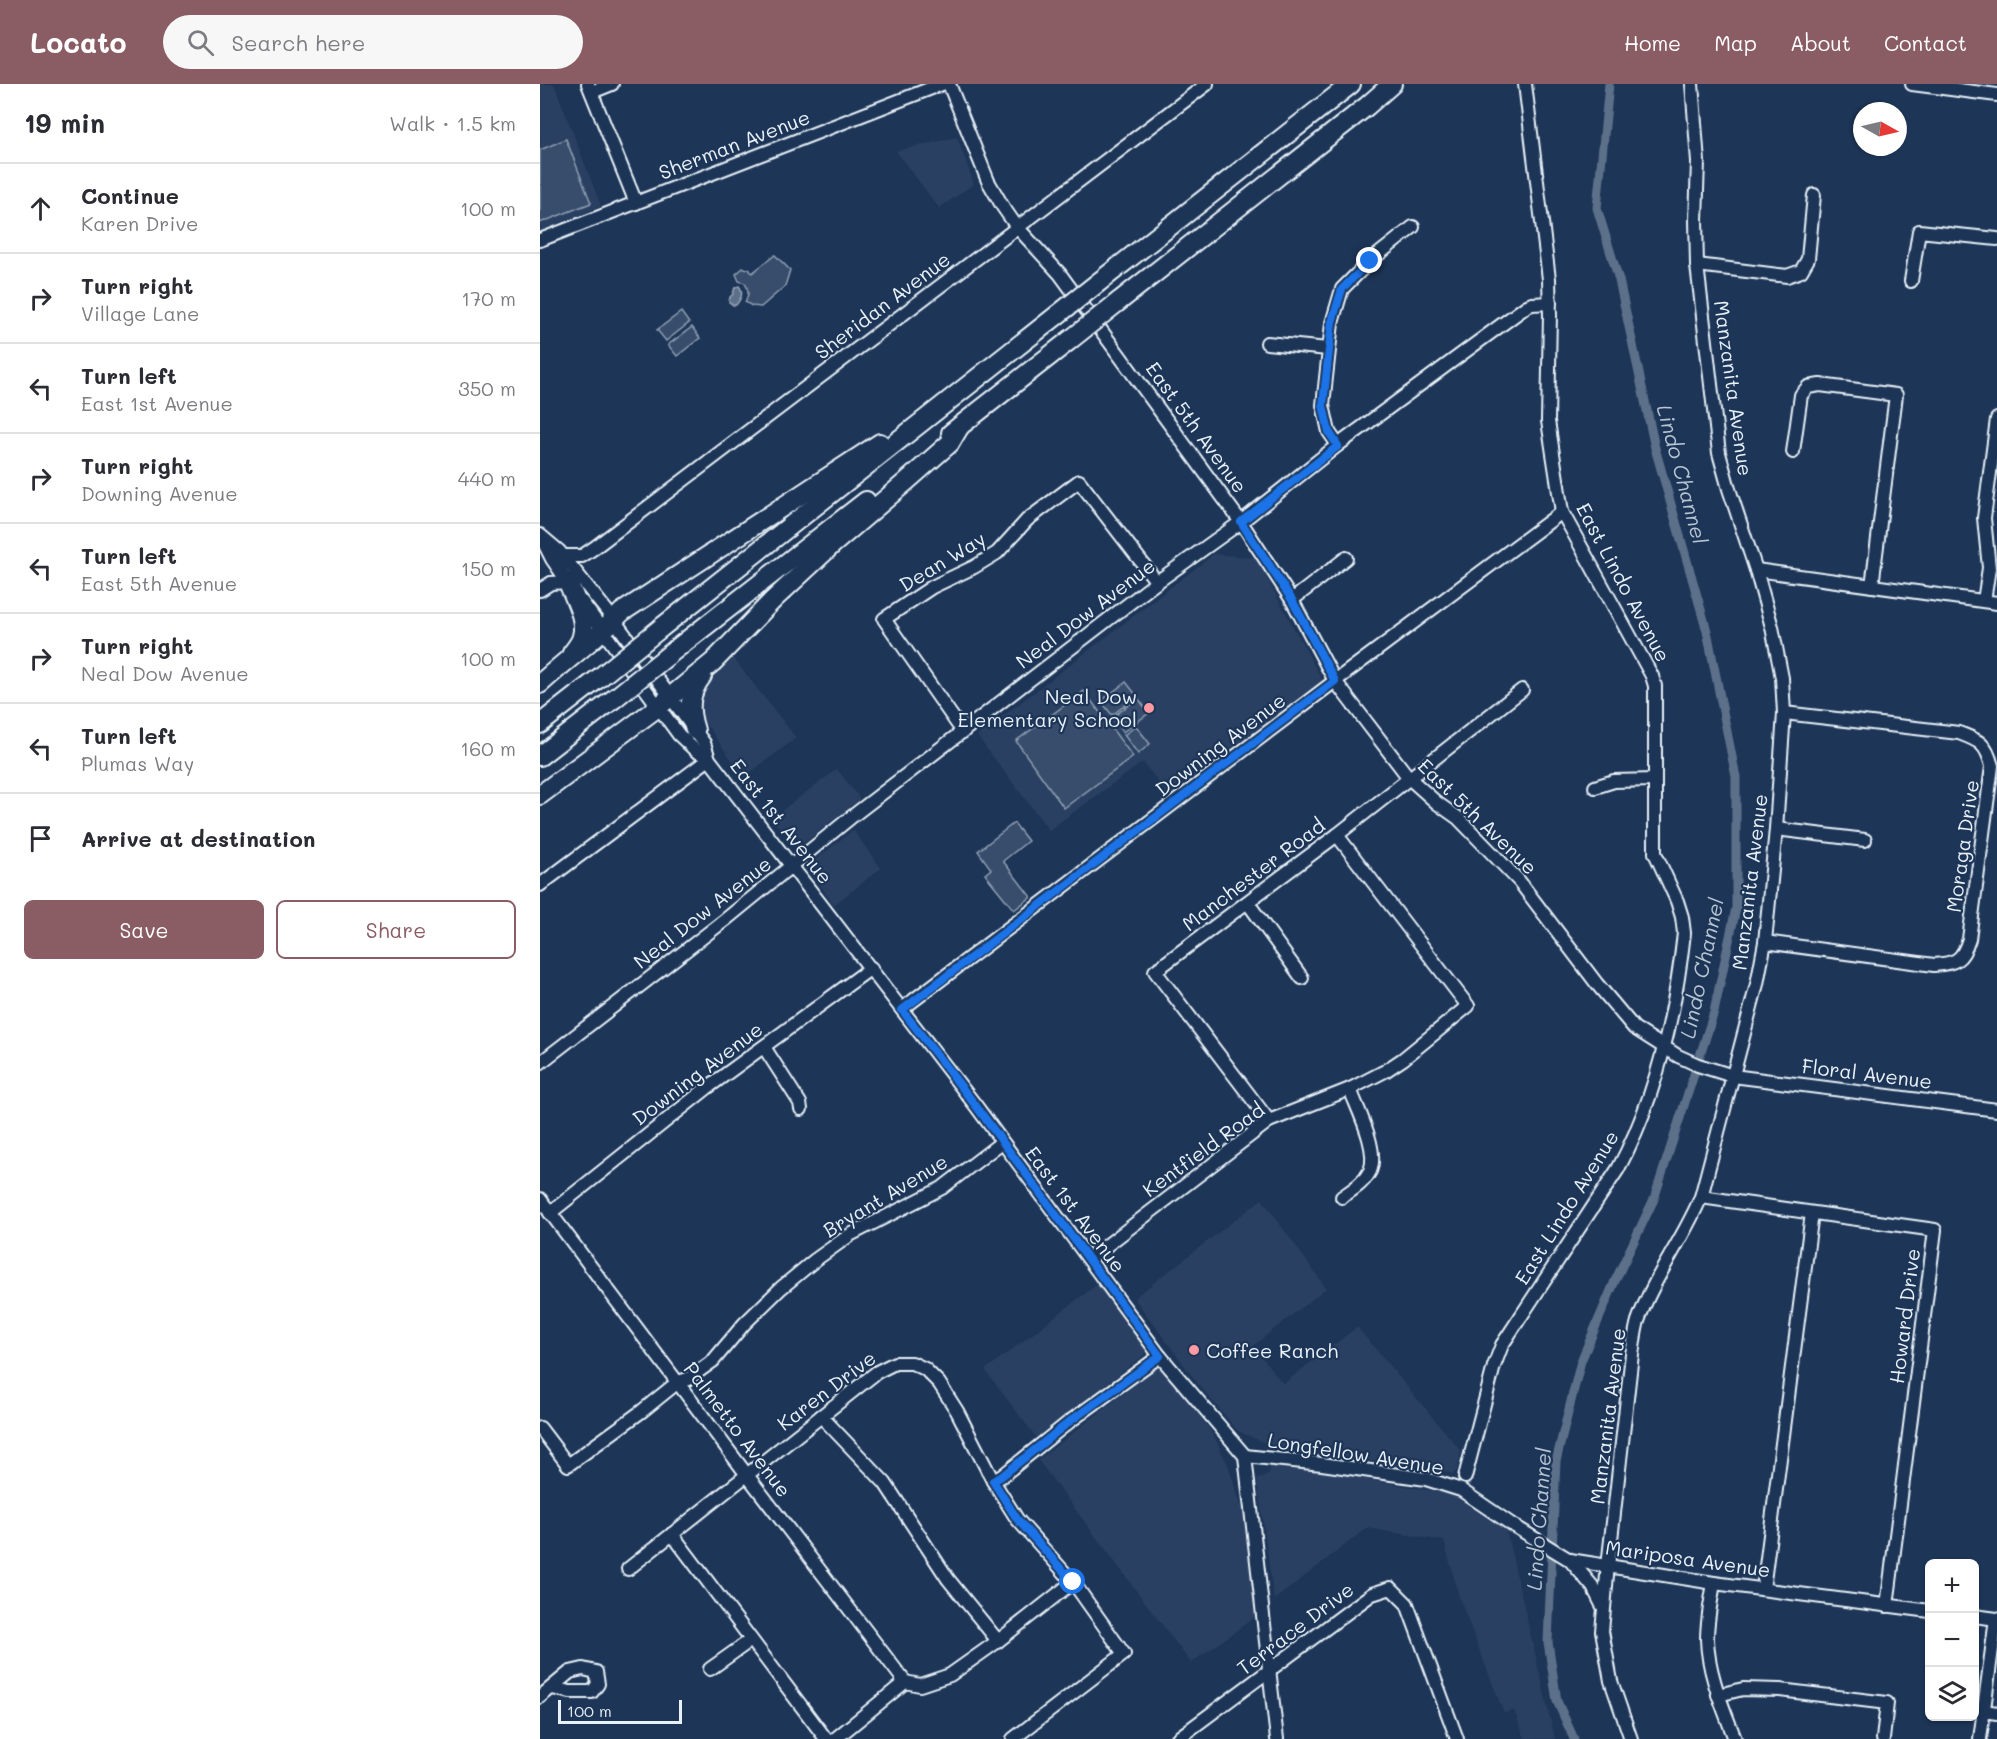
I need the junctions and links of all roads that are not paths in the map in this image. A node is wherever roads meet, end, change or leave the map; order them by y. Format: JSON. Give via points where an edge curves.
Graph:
{"nodes":[{"id":1,"x":612,"y":84,"type":"edge"},
{"id":2,"x":942,"y":84,"type":"edge"},
{"id":3,"x":949,"y":84,"type":"edge"},
{"id":4,"x":1207,"y":84,"type":"edge"},
{"id":5,"x":1351,"y":84,"type":"edge"},
{"id":6,"x":1392,"y":84,"type":"edge"},
{"id":7,"x":1525,"y":84,"type":"edge"},
{"id":8,"x":1692,"y":84,"type":"edge"},
{"id":9,"x":1912,"y":84,"type":"edge"},
{"id":10,"x":590,"y":88,"type":"edge"},
{"id":11,"x":1997,"y":95,"type":"edge"},
{"id":12,"x":1814,"y":195,"type":"dead end"},
{"id":13,"x":636,"y":203,"type":"junction"},
{"id":14,"x":1017,"y":227,"type":"junction"},
{"id":15,"x":1413,"y":227,"type":"dead end"},
{"id":16,"x":1997,"y":239,"type":"edge"},
{"id":17,"x":540,"y":240,"type":"edge"},
{"id":18,"x":1697,"y":265,"type":"junction"},
{"id":19,"x":1911,"y":281,"type":"dead end"},
{"id":20,"x":1550,"y":303,"type":"junction"},
{"id":21,"x":1268,"y":343,"type":"dead end"},
{"id":22,"x":1328,"y":349,"type":"junction"},
{"id":23,"x":949,"y":402,"type":"junction"},
{"id":24,"x":1997,"y":419,"type":"edge"},
{"id":25,"x":960,"y":426,"type":"junction"},
{"id":26,"x":1338,"y":446,"type":"junction"},
{"id":27,"x":1793,"y":452,"type":"dead end"},
{"id":28,"x":1562,"y":512,"type":"junction"},
{"id":29,"x":1241,"y":522,"type":"junction"},
{"id":30,"x":540,"y":535,"type":"edge"},
{"id":31,"x":582,"y":556,"type":"junction"},
{"id":32,"x":1346,"y":558,"type":"dead end"},
{"id":33,"x":560,"y":560,"type":"junction"},
{"id":34,"x":1756,"y":570,"type":"junction"},
{"id":35,"x":1157,"y":582,"type":"junction"},
{"id":36,"x":560,"y":583,"type":"edge"},
{"id":37,"x":1872,"y":586,"type":"junction"},
{"id":38,"x":1292,"y":600,"type":"junction"},
{"id":39,"x":1984,"y":602,"type":"junction"},
{"id":40,"x":1997,"y":603,"type":"edge"},
{"id":41,"x":608,"y":625,"type":"junction"},
{"id":42,"x":571,"y":656,"type":"junction"},
{"id":43,"x":713,"y":662,"type":"junction"},
{"id":44,"x":1335,"y":681,"type":"junction"},
{"id":45,"x":540,"y":684,"type":"edge"},
{"id":46,"x":1522,"y":690,"type":"dead end"},
{"id":47,"x":665,"y":702,"type":"junction"},
{"id":48,"x":1784,"y":713,"type":"junction"},
{"id":49,"x":540,"y":724,"type":"edge"},
{"id":50,"x":695,"y":730,"type":"junction"},
{"id":51,"x":963,"y":732,"type":"junction"},
{"id":52,"x":540,"y":756,"type":"edge"},
{"id":53,"x":708,"y":757,"type":"junction"},
{"id":54,"x":1409,"y":778,"type":"junction"},
{"id":55,"x":1654,"y":780,"type":"junction"},
{"id":56,"x":1595,"y":787,"type":"dead end"},
{"id":57,"x":540,"y":795,"type":"edge"},
{"id":58,"x":1776,"y":829,"type":"junction"},
{"id":59,"x":1337,"y":835,"type":"junction"},
{"id":60,"x":1865,"y":840,"type":"dead end"},
{"id":61,"x":792,"y":866,"type":"junction"},
{"id":62,"x":540,"y":885,"type":"edge"},
{"id":63,"x":1248,"y":903,"type":"junction"},
{"id":64,"x":1766,"y":942,"type":"junction"},
{"id":65,"x":871,"y":968,"type":"junction"},
{"id":66,"x":1302,"y":978,"type":"dead end"},
{"id":67,"x":902,"y":1010,"type":"junction"},
{"id":68,"x":764,"y":1047,"type":"junction"},
{"id":69,"x":1664,"y":1048,"type":"junction"},
{"id":70,"x":540,"y":1063,"type":"edge"},
{"id":71,"x":1727,"y":1074,"type":"junction"},
{"id":72,"x":1350,"y":1089,"type":"junction"},
{"id":73,"x":801,"y":1108,"type":"dead end"},
{"id":74,"x":1997,"y":1110,"type":"edge"},
{"id":75,"x":1269,"y":1121,"type":"junction"},
{"id":76,"x":1002,"y":1142,"type":"junction"},
{"id":77,"x":1342,"y":1197,"type":"dead end"},
{"id":78,"x":1701,"y":1197,"type":"junction"},
{"id":79,"x":540,"y":1199,"type":"edge"},
{"id":80,"x":550,"y":1213,"type":"junction"},
{"id":81,"x":1812,"y":1214,"type":"junction"},
{"id":82,"x":1089,"y":1259,"type":"junction"},
{"id":83,"x":1160,"y":1356,"type":"junction"},
{"id":84,"x":678,"y":1382,"type":"junction"},
{"id":85,"x":821,"y":1416,"type":"junction"},
{"id":86,"x":540,"y":1428,"type":"edge"},
{"id":87,"x":1245,"y":1456,"type":"junction"},
{"id":88,"x":747,"y":1475,"type":"junction"},
{"id":89,"x":1465,"y":1477,"type":"dead end"},
{"id":90,"x":993,"y":1481,"type":"junction"},
{"id":91,"x":1461,"y":1490,"type":"joint"},
{"id":92,"x":672,"y":1534,"type":"junction"},
{"id":93,"x":1570,"y":1560,"type":"junction"},
{"id":94,"x":1608,"y":1566,"type":"junction"},
{"id":95,"x":628,"y":1569,"type":"dead end"},
{"id":96,"x":1073,"y":1582,"type":"junction"},
{"id":97,"x":1714,"y":1583,"type":"junction"},
{"id":98,"x":1763,"y":1589,"type":"junction"},
{"id":99,"x":1887,"y":1606,"type":"junction"},
{"id":100,"x":1604,"y":1608,"type":"junction"},
{"id":101,"x":1925,"y":1611,"type":"edge"},
{"id":102,"x":1979,"y":1617,"type":"edge"},
{"id":103,"x":1996,"y":1619,"type":"edge"},
{"id":104,"x":751,"y":1640,"type":"junction"},
{"id":105,"x":998,"y":1641,"type":"junction"},
{"id":106,"x":710,"y":1669,"type":"dead end"},
{"id":107,"x":1269,"y":1671,"type":"junction"},
{"id":108,"x":905,"y":1682,"type":"junction"},
{"id":109,"x":552,"y":1688,"type":"dead end"},
{"id":110,"x":1718,"y":1695,"type":"junction"},
{"id":111,"x":540,"y":1697,"type":"edge"},
{"id":112,"x":1984,"y":1711,"type":"junction"},
{"id":113,"x":1997,"y":1713,"type":"edge"},
{"id":114,"x":826,"y":1739,"type":"edge"},
{"id":115,"x":835,"y":1739,"type":"edge"},
{"id":116,"x":1013,"y":1739,"type":"edge"},
{"id":117,"x":1177,"y":1739,"type":"edge"},
{"id":118,"x":1277,"y":1739,"type":"edge"},
{"id":119,"x":1457,"y":1739,"type":"edge"},
{"id":120,"x":1631,"y":1739,"type":"edge"},
{"id":121,"x":1735,"y":1739,"type":"edge"},
{"id":122,"x":1883,"y":1739,"type":"edge"},
{"id":123,"x":1980,"y":1739,"type":"edge"}],
"edges":[{"from":1,"to":10,"type":"street"},
{"from":2,"to":13,"type":"street","name":"Sherman Avenue"},
{"from":3,"to":14,"type":"street","name":"East 5th Avenue","via":[[988,181]]},
{"from":4,"to":14,"type":"street","name":"Sheridan Avenue"},
{"from":5,"to":23,"type":"highway","bridge":true},
{"from":6,"to":25,"type":"highway","bridge":true},
{"from":7,"to":20,"type":"street","name":"East Lindo Avenue"},
{"from":8,"to":18,"type":"street","name":"Manzanita Avenue","via":[[1698,162]]},
{"from":9,"to":11,"type":"street"},
{"from":10,"to":13,"type":"street"},
{"from":12,"to":18,"type":"street","via":[[1808,259],[1801,271],[1787,276]]},
{"from":13,"to":17,"type":"street","name":"Sherman Avenue"},
{"from":14,"to":29,"type":"street","name":"East 5th Avenue","via":[[1060,274]]},
{"from":14,"to":31,"type":"street","name":"Sheridan Avenue"},
{"from":15,"to":22,"type":"street","via":[[1342,289]]},
{"from":16,"to":19,"type":"street","via":[[1920,231]]},
{"from":18,"to":34,"type":"street","name":"Manzanita Avenue","via":[[1719,453]]},
{"from":20,"to":26,"type":"street","name":"Neal Dow Avenue","via":[[1527,306]]},
{"from":20,"to":28,"type":"street","name":"East Lindo Avenue","via":[[1548,420]]},
{"from":21,"to":22,"type":"street"},
{"from":22,"to":26,"type":"street","via":[[1323,405],[1329,432]]},
{"from":23,"to":41,"type":"highway","via":[[908,424],[623,611]]},
{"from":23,"to":49,"type":"highway","bridge":true},
{"from":24,"to":39,"type":"street","via":[[1984,518],[1989,568]]},
{"from":25,"to":43,"type":"highway","via":[[950,443],[832,545]]},
{"from":25,"to":52,"type":"highway","bridge":true},
{"from":26,"to":29,"type":"street","name":"Neal Dow Avenue"},
{"from":27,"to":37,"type":"street","via":[[1801,395],[1808,387],[1820,385],[1896,395]]},
{"from":28,"to":44,"type":"street","name":"Downing Avenue"},
{"from":28,"to":55,"type":"street","name":"East Lindo Avenue","via":[[1652,676],[1656,695]]},
{"from":29,"to":35,"type":"street","name":"Neal Dow Avenue"},
{"from":29,"to":38,"type":"street","name":"East 5th Avenue"},
{"from":30,"to":33,"type":"street","name":"East 1st Avenue"},
{"from":31,"to":33,"type":"street"},
{"from":31,"to":36,"type":"street"},
{"from":32,"to":38,"type":"street"},
{"from":33,"to":36,"type":"street","name":"East 1st Avenue"},
{"from":34,"to":37,"type":"street"},
{"from":34,"to":48,"type":"street","name":"Manzanita Avenue","via":[[1778,654]]},
{"from":35,"to":51,"type":"street","name":"Neal Dow Avenue"},
{"from":35,"to":51,"type":"street","name":"Dean Way","via":[[1078,481],[1027,520],[997,553],[932,587],[884,619]]},
{"from":36,"to":41,"type":"street","name":"East 1st Avenue"},
{"from":36,"to":42,"type":"highway","via":[[582,619],[581,639]]},
{"from":37,"to":39,"type":"street"},
{"from":38,"to":44,"type":"street","name":"East 5th Avenue"},
{"from":39,"to":40,"type":"street"},
{"from":41,"to":42,"type":"highway"},
{"from":41,"to":47,"type":"street","name":"East 1st Avenue"},
{"from":42,"to":45,"type":"highway"},
{"from":43,"to":47,"type":"highway"},
{"from":43,"to":50,"type":"highway","via":[[692,692],[690,709]]},
{"from":44,"to":54,"type":"street","name":"East 5th Avenue"},
{"from":44,"to":67,"type":"street","name":"Downing Avenue"},
{"from":46,"to":54,"type":"street","name":"Manchester Road"},
{"from":47,"to":50,"type":"street","name":"East 1st Avenue"},
{"from":47,"to":53,"type":"street","name":"East 1st Avenue","via":[[680,735]]},
{"from":47,"to":57,"type":"highway"},
{"from":48,"to":58,"type":"street","name":"Manzanita Avenue"},
{"from":48,"to":64,"type":"street","name":"Moraga Drive","via":[[1959,733],[1988,749],[1992,766],[1969,939],[1965,953],[1951,964],[1934,965]]},
{"from":50,"to":53,"type":"street","name":"East 1st Avenue"},
{"from":51,"to":61,"type":"street","name":"Neal Dow Avenue"},
{"from":53,"to":61,"type":"street","name":"East 1st Avenue"},
{"from":53,"to":62,"type":"street"},
{"from":54,"to":59,"type":"street","name":"Manchester Road"},
{"from":54,"to":69,"type":"street","name":"East 5th Avenue","via":[[1488,847],[1519,881],[1617,1010],[1634,1028]]},
{"from":55,"to":56,"type":"street","via":[[1614,781]]},
{"from":55,"to":69,"type":"street","name":"East Lindo Avenue","via":[[1655,853],[1677,901],[1684,933]]},
{"from":58,"to":60,"type":"street"},
{"from":58,"to":64,"type":"street","name":"Manzanita Avenue"},
{"from":59,"to":63,"type":"street","name":"Manchester Road"},
{"from":59,"to":72,"type":"street","name":"Kentfield Road","via":[[1468,1006],[1385,1071]]},
{"from":61,"to":65,"type":"street","name":"East 1st Avenue"},
{"from":61,"to":70,"type":"street","name":"Neal Dow Avenue"},
{"from":63,"to":66,"type":"street"},
{"from":63,"to":75,"type":"street","name":"Manchester Road","via":[[1155,971]]},
{"from":64,"to":71,"type":"street","name":"Manzanita Avenue"},
{"from":65,"to":67,"type":"street","name":"East 1st Avenue"},
{"from":65,"to":68,"type":"street","name":"Downing Avenue"},
{"from":67,"to":76,"type":"street","name":"East 1st Avenue"},
{"from":68,"to":73,"type":"street"},
{"from":68,"to":80,"type":"street","name":"Downing Avenue"},
{"from":69,"to":71,"type":"street","name":"East 5th Avenue"},
{"from":69,"to":89,"type":"street","name":"East Lindo Avenue","via":[[1633,1140],[1618,1169],[1503,1345]]},
{"from":71,"to":74,"type":"street","name":"Floral Avenue"},
{"from":71,"to":78,"type":"street","name":"Manzanita Avenue"},
{"from":72,"to":75,"type":"street","name":"Kentfield Road"},
{"from":72,"to":77,"type":"street","via":[[1373,1158],[1366,1177]]},
{"from":75,"to":82,"type":"street","name":"Kentfield Road"},
{"from":76,"to":82,"type":"street","name":"East 1st Avenue"},
{"from":76,"to":84,"type":"street","name":"Bryant Avenue","via":[[942,1188],[850,1235],[815,1260],[744,1324],[713,1361]]},
{"from":78,"to":81,"type":"street","name":"Howard Drive"},
{"from":78,"to":94,"type":"street","name":"Manzanita Avenue","via":[[1637,1324]]},
{"from":79,"to":80,"type":"street","name":"Palmetto Avenue"},
{"from":80,"to":84,"type":"street","name":"Palmetto Avenue"},
{"from":81,"to":98,"type":"street"},
{"from":81,"to":99,"type":"street","name":"Howard Drive","via":[[1935,1230]]},
{"from":82,"to":83,"type":"street","name":"East 1st Avenue"},
{"from":83,"to":87,"type":"street","name":"East 1st Avenue"},
{"from":83,"to":90,"type":"street"},
{"from":84,"to":86,"type":"street","name":"Bryant Avenue","via":[[568,1465]]},
{"from":84,"to":88,"type":"street","name":"Palmetto Avenue"},
{"from":85,"to":88,"type":"street","name":"Karen Drive"},
{"from":85,"to":90,"type":"street","name":"Karen Drive","via":[[888,1365],[920,1365],[939,1383],[957,1411]]},
{"from":85,"to":105,"type":"street","via":[[885,1483],[948,1579]]},
{"from":87,"to":91,"type":"street","name":"Longfellow Avenue","via":[[1426,1479]]},
{"from":87,"to":107,"type":"street"},
{"from":88,"to":92,"type":"street","name":"Karen Drive"},
{"from":88,"to":108,"type":"street","name":"Palmetto Avenue"},
{"from":90,"to":96,"type":"street","name":"Karen Drive","via":[[1017,1519]]},
{"from":91,"to":93,"type":"street","name":"Mariposa Avenue"},
{"from":92,"to":95,"type":"street","name":"Karen Drive"},
{"from":92,"to":104,"type":"street"},
{"from":93,"to":94,"type":"street","name":"Mariposa Avenue"},
{"from":93,"to":100,"type":"street","via":[[1593,1587]]},
{"from":94,"to":97,"type":"street","name":"Mariposa Avenue"},
{"from":94,"to":100,"type":"street","name":"Manzanita Avenue"},
{"from":96,"to":105,"type":"street"},
{"from":96,"to":116,"type":"street","name":"Karen Drive","via":[[1124,1654]]},
{"from":97,"to":98,"type":"street","name":"Mariposa Avenue"},
{"from":97,"to":110,"type":"street","via":[[1707,1640]]},
{"from":98,"to":99,"type":"street","name":"Mariposa Avenue"},
{"from":99,"to":101,"type":"street","name":"Mariposa Avenue"},
{"from":100,"to":120,"type":"street","name":"Manzanita Avenue","via":[[1605,1656]]},
{"from":102,"to":103,"type":"street"},
{"from":103,"to":112,"type":"street"},
{"from":104,"to":106,"type":"street"},
{"from":104,"to":114,"type":"street"},
{"from":105,"to":108,"type":"street","via":[[950,1675],[920,1685]]},
{"from":107,"to":117,"type":"street","name":"Terrace Drive"},
{"from":107,"to":118,"type":"street"},
{"from":107,"to":119,"type":"street","name":"Terrace Drive","via":[[1372,1594],[1391,1588],[1407,1604]]},
{"from":108,"to":115,"type":"street"},
{"from":109,"to":111,"type":"street"},
{"from":110,"to":121,"type":"street"},
{"from":110,"to":122,"type":"street","via":[[1743,1689],[1780,1690],[1887,1703]]},
{"from":112,"to":113,"type":"street"},
{"from":112,"to":123,"type":"street"}]}
